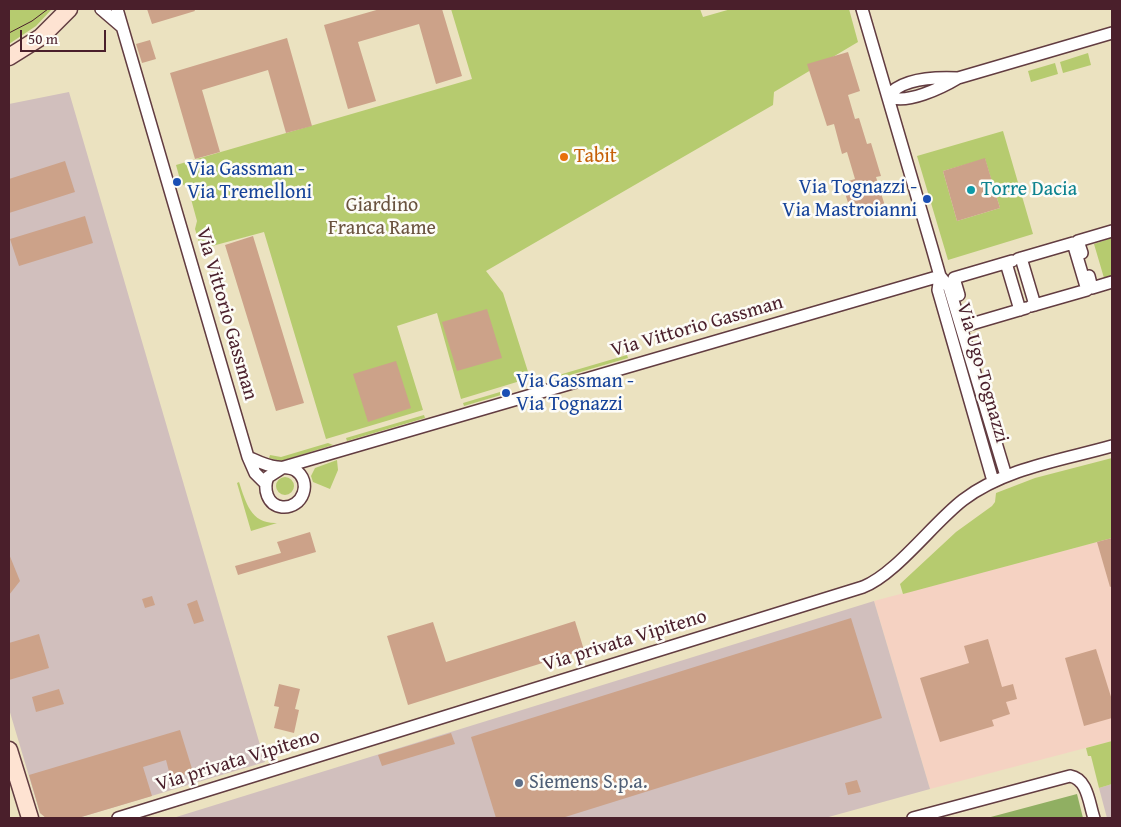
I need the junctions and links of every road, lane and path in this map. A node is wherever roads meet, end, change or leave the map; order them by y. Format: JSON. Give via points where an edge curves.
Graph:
{"nodes":[{"id":1,"x":101,"y":9,"type":"edge"},
{"id":2,"x":118,"y":9,"type":"edge"},
{"id":3,"x":862,"y":9,"type":"edge"},
{"id":4,"x":71,"y":10,"type":"edge"},
{"id":5,"x":123,"y":28,"type":"junction"},
{"id":6,"x":1112,"y":33,"type":"edge"},
{"id":7,"x":9,"y":57,"type":"edge"},
{"id":8,"x":888,"y":96,"type":"junction"},
{"id":9,"x":1112,"y":231,"type":"edge"},
{"id":10,"x":1014,"y":260,"type":"junction"},
{"id":11,"x":940,"y":276,"type":"junction"},
{"id":12,"x":1112,"y":282,"type":"edge"},
{"id":13,"x":1028,"y":307,"type":"junction"},
{"id":14,"x":1112,"y":446,"type":"edge"},
{"id":15,"x":248,"y":456,"type":"junction"},
{"id":16,"x":321,"y":456,"type":"junction"},
{"id":17,"x":283,"y":468,"type":"junction"},
{"id":18,"x":1006,"y":476,"type":"junction"},
{"id":19,"x":303,"y":478,"type":"junction"},
{"id":20,"x":993,"y":481,"type":"junction"},
{"id":21,"x":266,"y":484,"type":"junction"},
{"id":22,"x":9,"y":750,"type":"edge"},
{"id":23,"x":30,"y":818,"type":"edge"},
{"id":24,"x":118,"y":818,"type":"edge"},
{"id":25,"x":912,"y":818,"type":"edge"},
{"id":26,"x":1094,"y":818,"type":"edge"}],
"edges":[{"from":1,"to":5,"type":"street"},
{"from":2,"to":5,"type":"street","name":"Via Vittorio Gassman"},
{"from":3,"to":8,"type":"street","name":"Via Ugo Tognazzi"},
{"from":4,"to":7,"type":"street","via":[[41,37]]},
{"from":5,"to":15,"type":"street","name":"Via Vittorio Gassman"},
{"from":6,"to":8,"type":"street","via":[[958,78],[907,98]]},
{"from":8,"to":11,"type":"street","name":"Via Ugo Tognazzi"},
{"from":9,"to":12,"type":"street","via":[[1078,241],[1092,288]]},
{"from":10,"to":13,"type":"street"},
{"from":10,"to":13,"type":"street"},
{"from":10,"to":13,"type":"street","via":[[1073,243],[1087,290]]},
{"from":10,"to":13,"type":"street","via":[[954,278],[968,325]]},
{"from":11,"to":16,"type":"street","name":"Via Vittorio Gassman"},
{"from":11,"to":18,"type":"street","name":"Via Ugo Tognazzi","via":[[949,287]]},
{"from":11,"to":20,"type":"street","name":"Via Ugo Tognazzi","via":[[938,290]]},
{"from":14,"to":18,"type":"street","name":"Via privata Vipiteno"},
{"from":15,"to":17,"type":"street","via":[[265,465]]},
{"from":15,"to":21,"type":"street","name":"Via Vittorio Gassman","via":[[255,473]]},
{"from":16,"to":17,"type":"street","name":"Via Vittorio Gassman"},
{"from":16,"to":19,"type":"street","name":"Via Vittorio Gassman","via":[[310,465]]},
{"from":17,"to":19,"type":"street","via":[[294,469]]},
{"from":17,"to":21,"type":"street","name":"Via Vittorio Gassman","via":[[271,473]]},
{"from":18,"to":20,"type":"street","name":"Via privata Vipiteno"},
{"from":19,"to":21,"type":"street","name":"Via Vittorio Gassman","via":[[304,493],[290,506],[272,502]]},
{"from":20,"to":24,"type":"street","name":"Via privata Vipiteno","via":[[963,500],[872,584]]},
{"from":22,"to":23,"type":"street"},
{"from":25,"to":26,"type":"street","via":[[1063,777],[1077,778],[1084,784]]}]}
